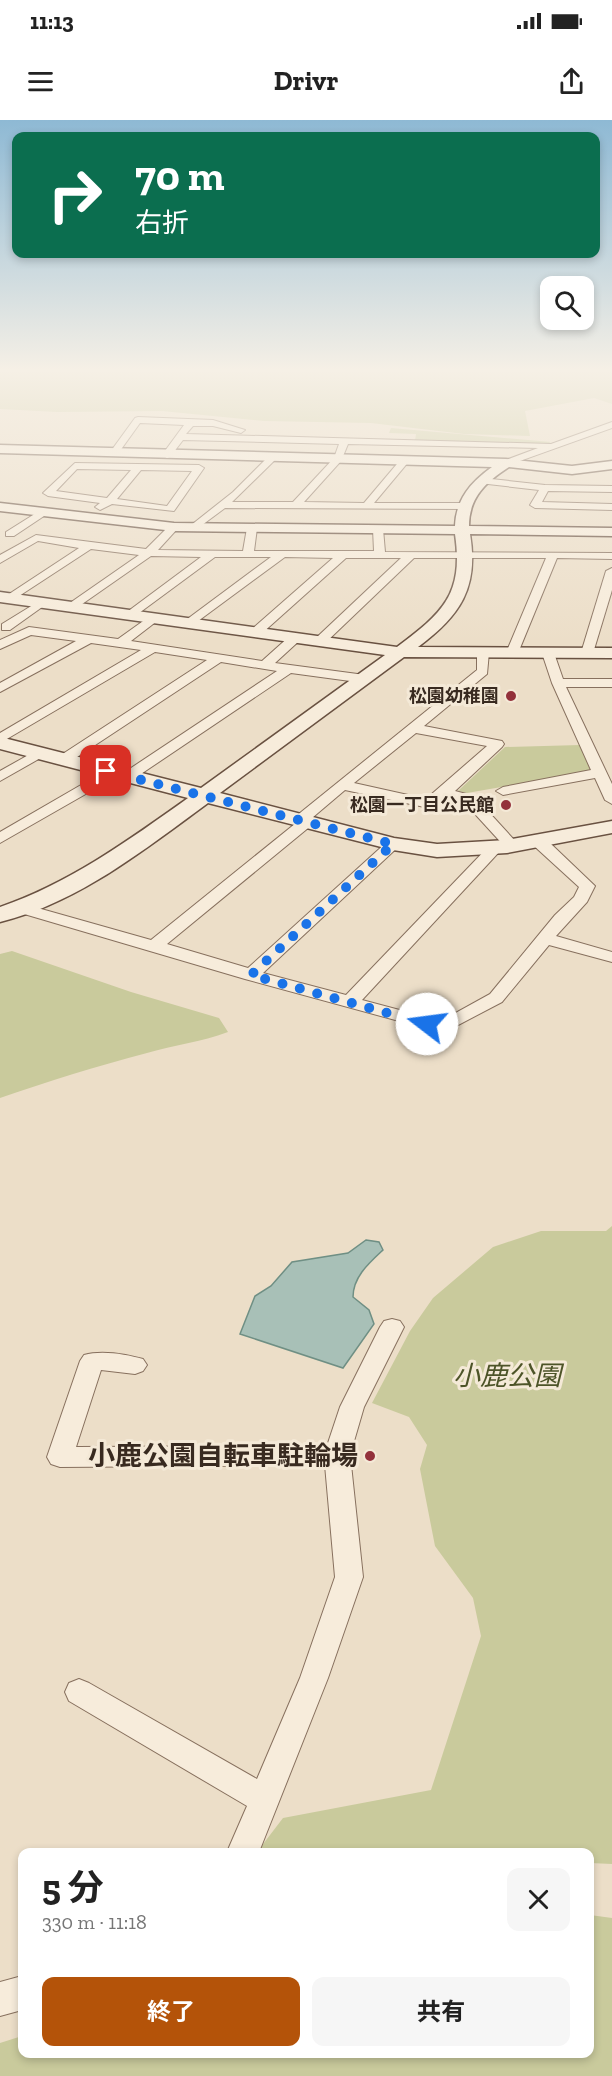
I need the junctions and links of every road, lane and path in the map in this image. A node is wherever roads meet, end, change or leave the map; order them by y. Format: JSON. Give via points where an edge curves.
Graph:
{"nodes":[{"id":1,"x":271,"y":459,"type":"edge"},
{"id":2,"x":338,"y":459,"type":"edge"},
{"id":3,"x":357,"y":459,"type":"edge"},
{"id":4,"x":515,"y":459,"type":"edge"},
{"id":5,"x":405,"y":460,"type":"junction"},
{"id":6,"x":506,"y":463,"type":"junction"},
{"id":7,"x":138,"y":468,"type":"junction"},
{"id":8,"x":608,"y":468,"type":"edge"},
{"id":9,"x":482,"y":481,"type":"junction"},
{"id":10,"x":545,"y":488,"type":"junction"},
{"id":11,"x":612,"y":489,"type":"edge"},
{"id":12,"x":109,"y":502,"type":"junction"},
{"id":13,"x":222,"y":505,"type":"junction"},
{"id":14,"x":296,"y":506,"type":"junction"},
{"id":15,"x":366,"y":506,"type":"junction"},
{"id":16,"x":464,"y":506,"type":"junction"},
{"id":17,"x":0,"y":507,"type":"edge"},
{"id":18,"x":612,"y":507,"type":"edge"},
{"id":19,"x":45,"y":512,"type":"junction"},
{"id":20,"x":82,"y":517,"type":"junction"},
{"id":21,"x":546,"y":519,"type":"junction"},
{"id":22,"x":174,"y":527,"type":"junction"},
{"id":23,"x":194,"y":528,"type":"junction"},
{"id":24,"x":252,"y":528,"type":"junction"},
{"id":25,"x":378,"y":529,"type":"junction"},
{"id":26,"x":462,"y":530,"type":"junction"},
{"id":27,"x":612,"y":531,"type":"edge"},
{"id":28,"x":5,"y":534,"type":"edge"},
{"id":29,"x":36,"y":538,"type":"junction"},
{"id":30,"x":89,"y":546,"type":"junction"},
{"id":31,"x":149,"y":553,"type":"junction"},
{"id":32,"x":212,"y":554,"type":"junction"},
{"id":33,"x":248,"y":554,"type":"junction"},
{"id":34,"x":282,"y":554,"type":"junction"},
{"id":35,"x":344,"y":554,"type":"junction"},
{"id":36,"x":380,"y":554,"type":"junction"},
{"id":37,"x":411,"y":555,"type":"junction"},
{"id":38,"x":467,"y":555,"type":"junction"},
{"id":39,"x":553,"y":555,"type":"junction"},
{"id":40,"x":612,"y":556,"type":"edge"},
{"id":41,"x":0,"y":560,"type":"edge"},
{"id":42,"x":612,"y":571,"type":"edge"},
{"id":43,"x":4,"y":598,"type":"edge"},
{"id":44,"x":41,"y":603,"type":"junction"},
{"id":45,"x":71,"y":607,"type":"junction"},
{"id":46,"x":131,"y":615,"type":"junction"},
{"id":47,"x":153,"y":618,"type":"junction"},
{"id":48,"x":190,"y":623,"type":"junction"},
{"id":49,"x":3,"y":627,"type":"edge"},
{"id":50,"x":29,"y":631,"type":"junction"},
{"id":51,"x":256,"y":632,"type":"junction"},
{"id":52,"x":295,"y":638,"type":"junction"},
{"id":53,"x":89,"y":639,"type":"junction"},
{"id":54,"x":320,"y":641,"type":"junction"},
{"id":55,"x":120,"y":644,"type":"junction"},
{"id":56,"x":0,"y":645,"type":"edge"},
{"id":57,"x":153,"y":648,"type":"junction"},
{"id":58,"x":399,"y":652,"type":"junction"},
{"id":59,"x":483,"y":652,"type":"junction"},
{"id":60,"x":512,"y":653,"type":"junction"},
{"id":61,"x":548,"y":653,"type":"junction"},
{"id":62,"x":587,"y":653,"type":"junction"},
{"id":63,"x":612,"y":653,"type":"edge"},
{"id":64,"x":219,"y":658,"type":"junction"},
{"id":65,"x":265,"y":665,"type":"junction"},
{"id":66,"x":289,"y":669,"type":"junction"},
{"id":67,"x":365,"y":679,"type":"junction"},
{"id":68,"x":558,"y":683,"type":"junction"},
{"id":69,"x":612,"y":683,"type":"edge"},
{"id":70,"x":0,"y":687,"type":"edge"},
{"id":71,"x":413,"y":728,"type":"junction"},
{"id":72,"x":0,"y":741,"type":"edge"},
{"id":73,"x":39,"y":753,"type":"junction"},
{"id":74,"x":63,"y":760,"type":"junction"},
{"id":75,"x":106,"y":771,"type":"junction"},
{"id":76,"x":599,"y":773,"type":"junction"},
{"id":77,"x":0,"y":777,"type":"edge"},
{"id":78,"x":127,"y":777,"type":"junction"},
{"id":79,"x":341,"y":785,"type":"junction"},
{"id":80,"x":503,"y":791,"type":"dead end"},
{"id":81,"x":444,"y":793,"type":"junction"},
{"id":82,"x":202,"y":796,"type":"junction"},
{"id":83,"x":612,"y":800,"type":"edge"},
{"id":84,"x":304,"y":820,"type":"junction"},
{"id":85,"x":612,"y":827,"type":"edge"},
{"id":86,"x":0,"y":838,"type":"edge"},
{"id":87,"x":538,"y":842,"type":"junction"},
{"id":88,"x":393,"y":844,"type":"junction"},
{"id":89,"x":503,"y":847,"type":"junction"},
{"id":90,"x":10,"y":911,"type":"edge"},
{"id":91,"x":546,"y":939,"type":"junction"},
{"id":92,"x":154,"y":946,"type":"junction"},
{"id":93,"x":612,"y":957,"type":"edge"},
{"id":94,"x":251,"y":975,"type":"junction"},
{"id":95,"x":350,"y":1002,"type":"junction"},
{"id":96,"x":392,"y":1327,"type":"dead end"},
{"id":97,"x":135,"y":1365,"type":"dead end"},
{"id":98,"x":337,"y":1455,"type":"junction"},
{"id":99,"x":79,"y":1692,"type":"dead end"},
{"id":100,"x":265,"y":1800,"type":"junction"},
{"id":101,"x":245,"y":1848,"type":"edge"},
{"id":102,"x":18,"y":1994,"type":"edge"},
{"id":103,"x":0,"y":1999,"type":"edge"}],
"edges":[{"from":1,"to":13,"type":"street"},
{"from":2,"to":14,"type":"street"},
{"from":3,"to":5,"type":"street"},
{"from":4,"to":6,"type":"street"},
{"from":5,"to":6,"type":"street"},
{"from":5,"to":15,"type":"street"},
{"from":6,"to":8,"type":"street","via":[[564,470]]},
{"from":6,"to":9,"type":"street"},
{"from":7,"to":12,"type":"street"},
{"from":7,"to":12,"type":"street","via":[[75,466],[48,494]]},
{"from":7,"to":12,"type":"street","via":[[199,468],[170,508]]},
{"from":9,"to":10,"type":"street"},
{"from":9,"to":16,"type":"street"},
{"from":10,"to":11,"type":"street"},
{"from":10,"to":21,"type":"street","via":[[535,506]]},
{"from":12,"to":20,"type":"street"},
{"from":13,"to":14,"type":"street"},
{"from":13,"to":23,"type":"street"},
{"from":14,"to":15,"type":"street"},
{"from":15,"to":16,"type":"street"},
{"from":16,"to":26,"type":"street"},
{"from":17,"to":19,"type":"street"},
{"from":18,"to":21,"type":"street"},
{"from":19,"to":20,"type":"street"},
{"from":19,"to":28,"type":"street"},
{"from":20,"to":22,"type":"street"},
{"from":21,"to":26,"type":"street"},
{"from":21,"to":27,"type":"street"},
{"from":22,"to":23,"type":"street"},
{"from":22,"to":31,"type":"street"},
{"from":23,"to":24,"type":"street"},
{"from":24,"to":25,"type":"street"},
{"from":24,"to":33,"type":"street"},
{"from":25,"to":26,"type":"street"},
{"from":25,"to":36,"type":"street"},
{"from":26,"to":38,"type":"street"},
{"from":28,"to":29,"type":"street"},
{"from":29,"to":30,"type":"street"},
{"from":29,"to":41,"type":"street"},
{"from":30,"to":31,"type":"street"},
{"from":30,"to":43,"type":"street"},
{"from":31,"to":32,"type":"street"},
{"from":31,"to":45,"type":"street"},
{"from":32,"to":33,"type":"street"},
{"from":32,"to":46,"type":"street"},
{"from":33,"to":34,"type":"street"},
{"from":34,"to":35,"type":"street"},
{"from":34,"to":48,"type":"street"},
{"from":35,"to":36,"type":"street"},
{"from":35,"to":51,"type":"street"},
{"from":36,"to":37,"type":"street"},
{"from":37,"to":38,"type":"street"},
{"from":37,"to":54,"type":"street"},
{"from":38,"to":39,"type":"street"},
{"from":38,"to":58,"type":"street","via":[[466,576],[456,601],[436,625]]},
{"from":39,"to":40,"type":"street"},
{"from":39,"to":60,"type":"street"},
{"from":42,"to":62,"type":"street"},
{"from":43,"to":44,"type":"street"},
{"from":44,"to":45,"type":"street"},
{"from":44,"to":49,"type":"street"},
{"from":45,"to":46,"type":"street"},
{"from":46,"to":47,"type":"street"},
{"from":47,"to":48,"type":"street"},
{"from":47,"to":55,"type":"street"},
{"from":48,"to":51,"type":"street"},
{"from":49,"to":50,"type":"street"},
{"from":50,"to":53,"type":"street"},
{"from":50,"to":56,"type":"street"},
{"from":51,"to":52,"type":"street"},
{"from":52,"to":54,"type":"street"},
{"from":52,"to":65,"type":"street"},
{"from":53,"to":55,"type":"street"},
{"from":53,"to":70,"type":"street"},
{"from":54,"to":58,"type":"street"},
{"from":55,"to":57,"type":"street"},
{"from":57,"to":64,"type":"street"},
{"from":57,"to":72,"type":"street"},
{"from":58,"to":59,"type":"street"},
{"from":58,"to":67,"type":"street"},
{"from":59,"to":60,"type":"street"},
{"from":59,"to":71,"type":"street","via":[[483,671]]},
{"from":60,"to":61,"type":"street"},
{"from":61,"to":62,"type":"street"},
{"from":61,"to":68,"type":"street"},
{"from":62,"to":63,"type":"street"},
{"from":64,"to":65,"type":"street"},
{"from":64,"to":74,"type":"street"},
{"from":65,"to":66,"type":"street"},
{"from":66,"to":67,"type":"street"},
{"from":66,"to":78,"type":"street"},
{"from":67,"to":82,"type":"street"},
{"from":68,"to":69,"type":"street"},
{"from":68,"to":76,"type":"street"},
{"from":71,"to":79,"type":"street"},
{"from":71,"to":81,"type":"street","via":[[497,744]]},
{"from":72,"to":73,"type":"street"},
{"from":73,"to":74,"type":"street"},
{"from":73,"to":77,"type":"street"},
{"from":74,"to":75,"type":"street"},
{"from":75,"to":78,"type":"street"},
{"from":75,"to":86,"type":"street","via":[[86,788]]},
{"from":76,"to":80,"type":"street"},
{"from":76,"to":83,"type":"street"},
{"from":78,"to":82,"type":"street"},
{"from":79,"to":81,"type":"street","via":[[429,804]]},
{"from":79,"to":84,"type":"street"},
{"from":81,"to":89,"type":"street","via":[[468,799]]},
{"from":82,"to":84,"type":"street"},
{"from":82,"to":90,"type":"street","via":[[123,855]]},
{"from":84,"to":88,"type":"street"},
{"from":84,"to":92,"type":"street"},
{"from":85,"to":87,"type":"street"},
{"from":87,"to":89,"type":"street"},
{"from":87,"to":91,"type":"street","via":[[587,886]]},
{"from":88,"to":89,"type":"street","via":[[442,851]]},
{"from":88,"to":94,"type":"street"},
{"from":89,"to":95,"type":"street"},
{"from":90,"to":92,"type":"street"},
{"from":91,"to":93,"type":"street"},
{"from":91,"to":95,"type":"street","via":[[496,998],[443,1027]]},
{"from":92,"to":94,"type":"street"},
{"from":94,"to":95,"type":"street"},
{"from":96,"to":98,"type":"street","via":[[352,1407]]},
{"from":97,"to":98,"type":"street","via":[[92,1361],[60,1457]]},
{"from":98,"to":100,"type":"street","via":[[349,1577]]},
{"from":99,"to":100,"type":"street"},
{"from":100,"to":101,"type":"street"},
{"from":102,"to":103,"type":"street"}]}
